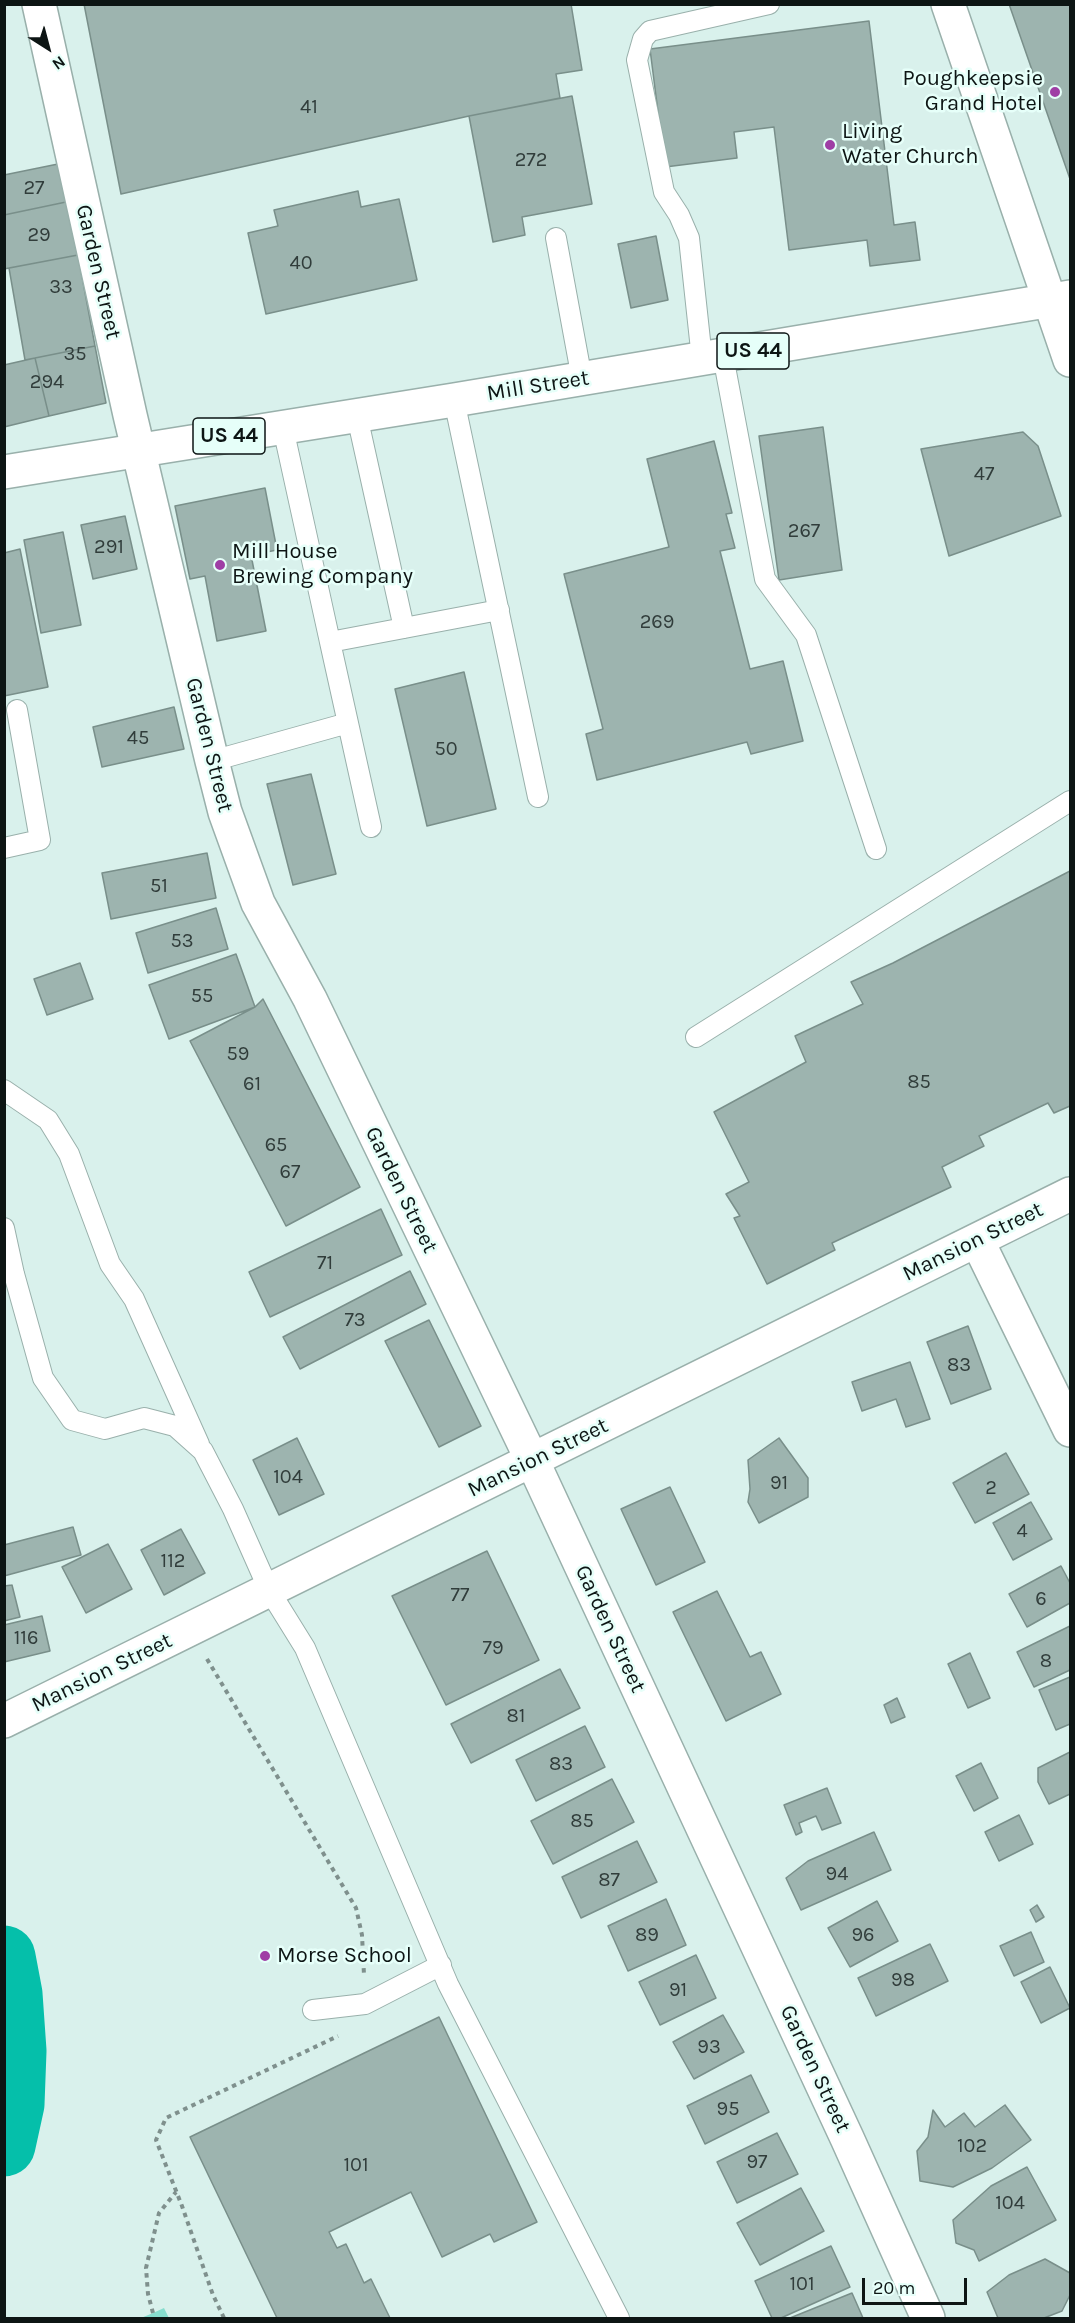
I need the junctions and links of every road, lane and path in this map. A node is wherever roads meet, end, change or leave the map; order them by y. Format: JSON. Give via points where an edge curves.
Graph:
{"nodes":[{"id":1,"x":39,"y":4,"type":"edge"},
{"id":2,"x":770,"y":4,"type":"edge"},
{"id":3,"x":948,"y":4,"type":"edge"},
{"id":4,"x":556,"y":238,"type":"dead end"},
{"id":5,"x":1061,"y":299,"type":"edge"},
{"id":6,"x":713,"y":357,"type":"junction"},
{"id":7,"x":1071,"y":360,"type":"edge"},
{"id":8,"x":582,"y":379,"type":"junction"},
{"id":9,"x":454,"y":400,"type":"junction"},
{"id":10,"x":357,"y":416,"type":"junction"},
{"id":11,"x":283,"y":428,"type":"junction"},
{"id":12,"x":138,"y":451,"type":"junction"},
{"id":13,"x":4,"y":472,"type":"edge"},
{"id":14,"x":499,"y":610,"type":"junction"},
{"id":15,"x":404,"y":628,"type":"junction"},
{"id":16,"x":330,"y":642,"type":"junction"},
{"id":17,"x":17,"y":710,"type":"dead end"},
{"id":18,"x":348,"y":723,"type":"junction"},
{"id":19,"x":212,"y":760,"type":"junction"},
{"id":20,"x":538,"y":796,"type":"dead end"},
{"id":21,"x":1071,"y":801,"type":"edge"},
{"id":22,"x":371,"y":827,"type":"dead end"},
{"id":23,"x":4,"y":848,"type":"edge"},
{"id":24,"x":876,"y":849,"type":"dead end"},
{"id":25,"x":696,"y":1037,"type":"dead end"},
{"id":26,"x":4,"y":1090,"type":"edge"},
{"id":27,"x":1071,"y":1194,"type":"edge"},
{"id":28,"x":4,"y":1228,"type":"edge"},
{"id":29,"x":977,"y":1240,"type":"junction"},
{"id":30,"x":1071,"y":1430,"type":"edge"},
{"id":31,"x":203,"y":1451,"type":"junction"},
{"id":32,"x":532,"y":1460,"type":"junction"},
{"id":33,"x":269,"y":1590,"type":"junction"},
{"id":34,"x":189,"y":1630,"type":"junction"},
{"id":35,"x":4,"y":1721,"type":"edge"},
{"id":36,"x":441,"y":1965,"type":"junction"},
{"id":37,"x":365,"y":2004,"type":"junction"},
{"id":38,"x":313,"y":2010,"type":"dead end"},
{"id":39,"x":177,"y":2192,"type":"junction"},
{"id":40,"x":153,"y":2313,"type":"dead end"},
{"id":41,"x":224,"y":2319,"type":"edge"},
{"id":42,"x":619,"y":2319,"type":"edge"},
{"id":43,"x":928,"y":2319,"type":"edge"}],
"edges":[{"from":1,"to":12,"type":"main road","name":"Garden Street"},
{"from":2,"to":6,"type":"lane","via":[[650,31],[643,39],[637,60],[664,192],[689,238]]},
{"from":3,"to":5,"type":"main road"},
{"from":4,"to":8,"type":"lane"},
{"from":5,"to":6,"type":"main road","name":"Mill Street","number":"US 44"},
{"from":5,"to":7,"type":"main road"},
{"from":6,"to":8,"type":"main road","name":"Mill Street","number":"US 44"},
{"from":6,"to":24,"type":"lane","via":[[765,579],[806,635]]},
{"from":8,"to":9,"type":"main road","name":"Mill Street","number":"US 44"},
{"from":9,"to":10,"type":"main road","name":"Mill Street","number":"US 44"},
{"from":9,"to":14,"type":"lane"},
{"from":10,"to":11,"type":"main road","name":"Mill Street","number":"US 44"},
{"from":10,"to":15,"type":"lane"},
{"from":11,"to":12,"type":"main road","name":"Mill Street","number":"US 44"},
{"from":11,"to":16,"type":"lane"},
{"from":12,"to":13,"type":"main road","name":"Mill Street","number":"US 44"},
{"from":12,"to":19,"type":"main road","name":"Garden Street"},
{"from":14,"to":15,"type":"lane"},
{"from":14,"to":20,"type":"lane"},
{"from":15,"to":16,"type":"lane"},
{"from":16,"to":18,"type":"lane"},
{"from":17,"to":23,"type":"lane","via":[[40,840]]},
{"from":18,"to":19,"type":"lane"},
{"from":18,"to":22,"type":"lane"},
{"from":19,"to":32,"type":"main road","name":"Garden Street","via":[[225,812],[258,903],[309,999]]},
{"from":21,"to":25,"type":"lane"},
{"from":26,"to":31,"type":"lane","via":[[48,1120],[69,1154],[110,1264],[134,1299]]},
{"from":27,"to":29,"type":"main road","name":"Mansion Street"},
{"from":28,"to":31,"type":"lane","via":[[43,1378],[72,1420],[105,1429],[144,1418],[175,1426]]},
{"from":29,"to":30,"type":"main road"},
{"from":29,"to":32,"type":"main road","name":"Mansion Street"},
{"from":31,"to":33,"type":"lane"},
{"from":32,"to":33,"type":"main road","name":"Mansion Street"},
{"from":32,"to":43,"type":"main road","name":"Garden Street"},
{"from":33,"to":34,"type":"main road","name":"Mansion Street"},
{"from":33,"to":36,"type":"lane","via":[[305,1648]]},
{"from":34,"to":35,"type":"main road","name":"Mansion Street"},
{"from":34,"to":37,"type":"path","via":[[356,1908],[363,1935]]},
{"from":36,"to":37,"type":"lane"},
{"from":36,"to":42,"type":"lane"},
{"from":37,"to":38,"type":"lane"},
{"from":37,"to":39,"type":"path","via":[[366,2023],[166,2118],[156,2140]]},
{"from":39,"to":40,"type":"path","via":[[159,2213],[146,2268]]},
{"from":39,"to":41,"type":"path"}]}
